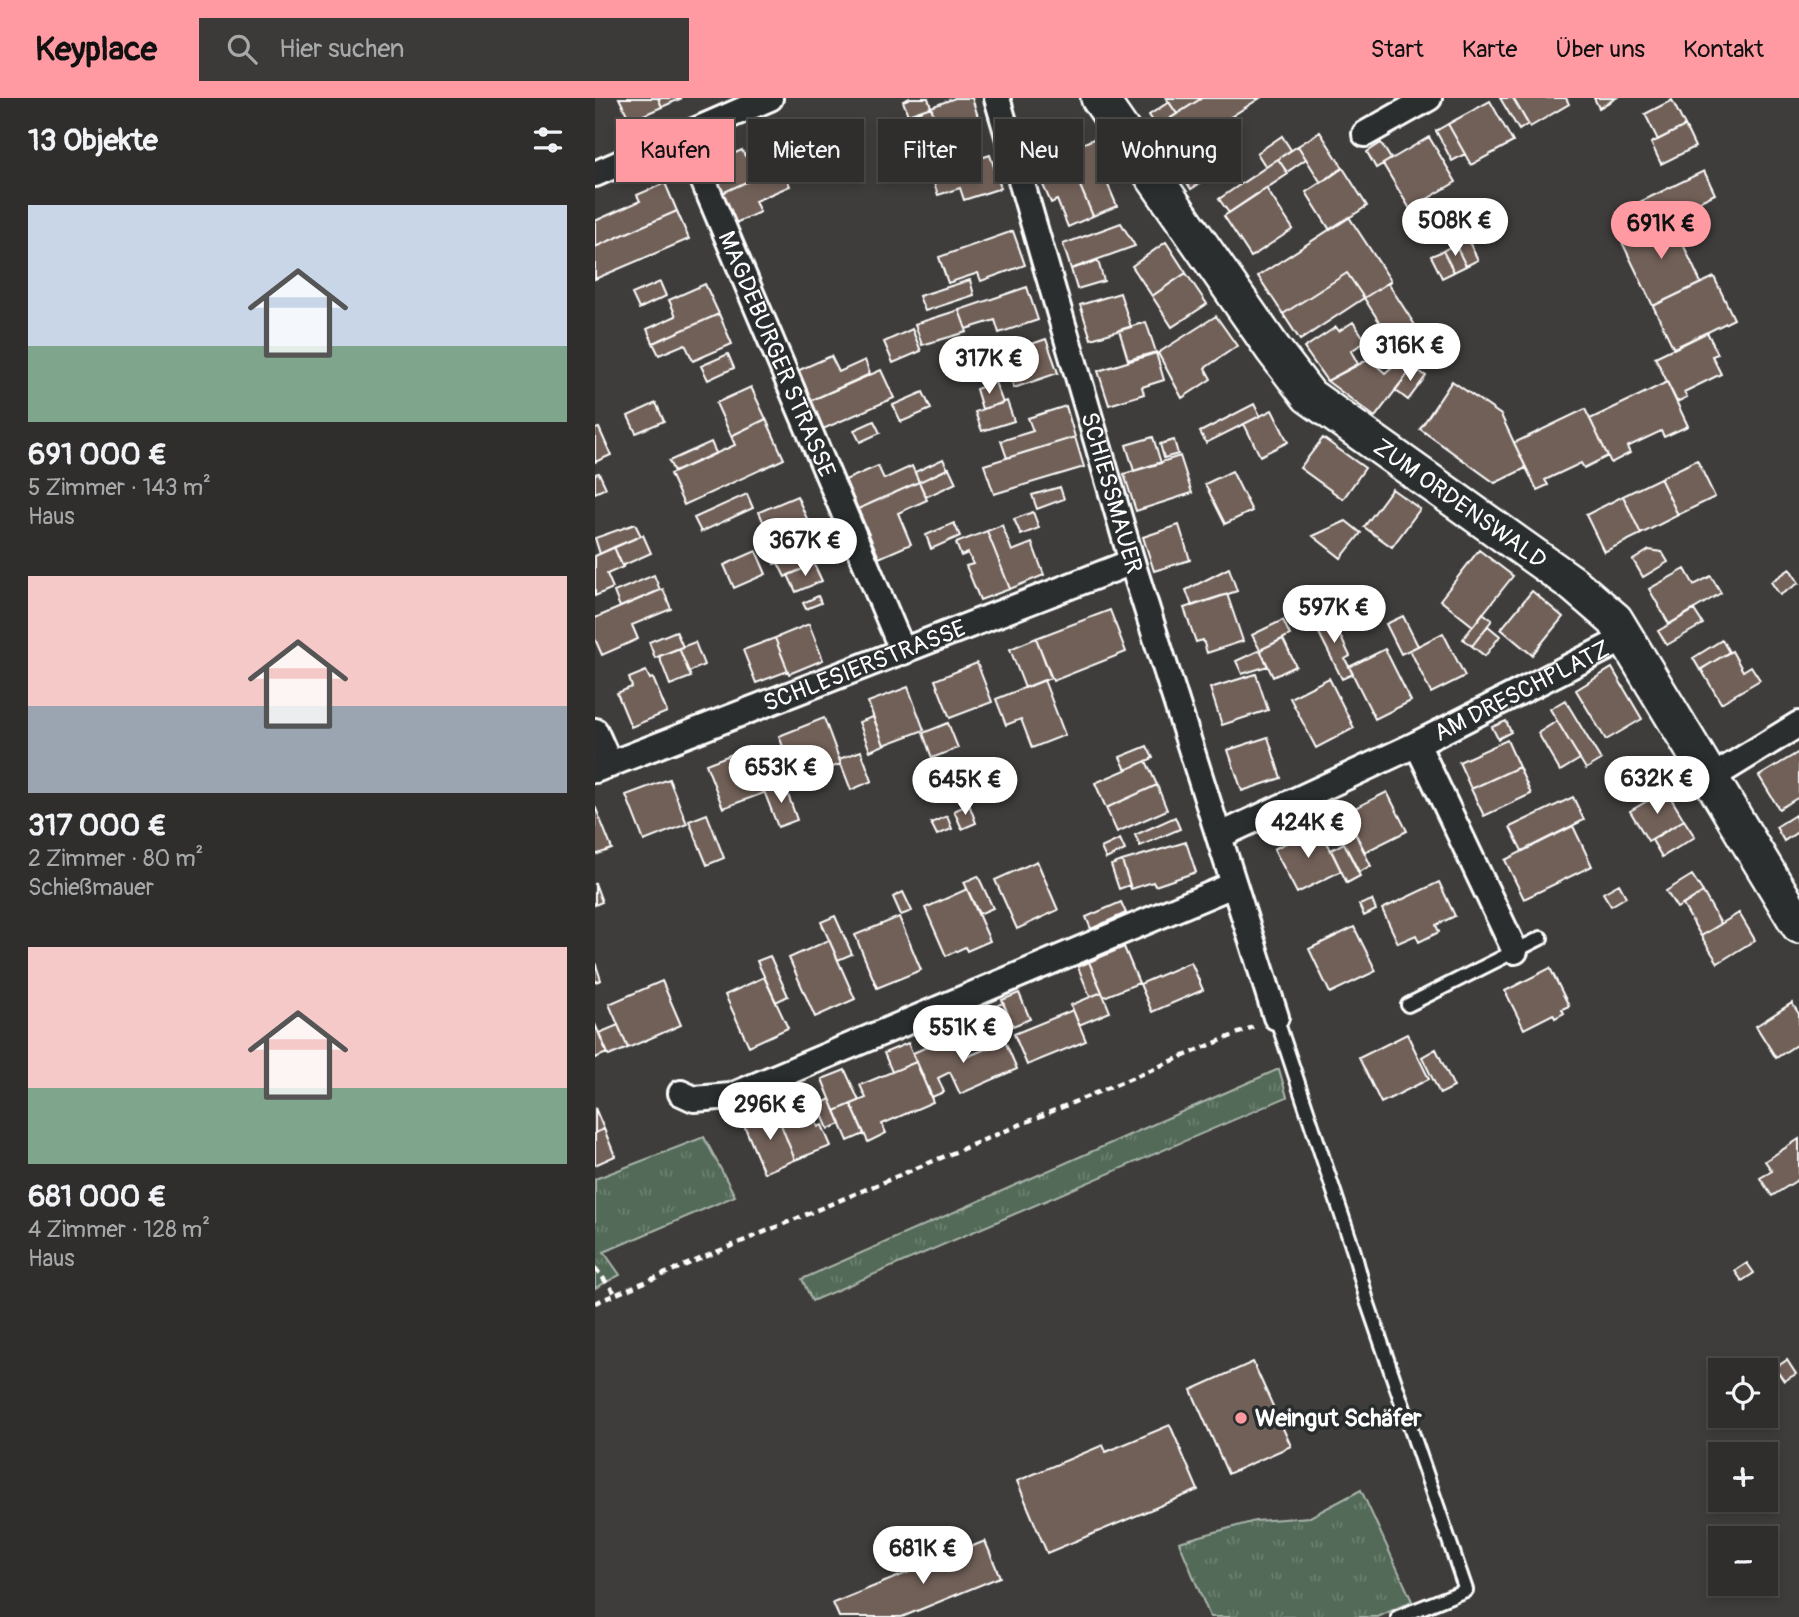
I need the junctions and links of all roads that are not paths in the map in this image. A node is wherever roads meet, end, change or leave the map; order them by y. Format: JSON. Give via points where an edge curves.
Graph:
{"nodes":[{"id":1,"x":770,"y":98,"type":"edge"},
{"id":2,"x":997,"y":98,"type":"edge"},
{"id":3,"x":1099,"y":98,"type":"edge"},
{"id":4,"x":1429,"y":98,"type":"edge"},
{"id":5,"x":721,"y":119,"type":"edge"},
{"id":6,"x":1365,"y":134,"type":"dead end"},
{"id":7,"x":616,"y":165,"type":"edge"},
{"id":8,"x":595,"y":174,"type":"edge"},
{"id":9,"x":704,"y":182,"type":"edge"},
{"id":10,"x":1132,"y":562,"type":"junction"},
{"id":11,"x":1628,"y":637,"type":"junction"},
{"id":12,"x":903,"y":652,"type":"junction"},
{"id":13,"x":1799,"y":724,"type":"edge"},
{"id":14,"x":595,"y":731,"type":"edge"},
{"id":15,"x":1417,"y":744,"type":"junction"},
{"id":16,"x":602,"y":767,"type":"edge"},
{"id":17,"x":1711,"y":778,"type":"junction"},
{"id":18,"x":1219,"y":836,"type":"junction"},
{"id":19,"x":1233,"y":885,"type":"junction"},
{"id":20,"x":1799,"y":925,"type":"edge"},
{"id":21,"x":1541,"y":938,"type":"dead end"},
{"id":22,"x":1515,"y":951,"type":"junction"},
{"id":23,"x":1408,"y":1006,"type":"dead end"},
{"id":24,"x":1276,"y":1017,"type":"joint"},
{"id":25,"x":681,"y":1093,"type":"dead end"},
{"id":26,"x":1398,"y":1617,"type":"edge"}],
"edges":[{"from":1,"to":5,"type":"street"},
{"from":2,"to":10,"type":"street","name":"SCHIESSMAUER"},
{"from":3,"to":11,"type":"street","name":"ZUM ORDENSWALD","via":[[1309,396],[1572,583],[1601,606]]},
{"from":4,"to":6,"type":"street"},
{"from":7,"to":8,"type":"street"},
{"from":9,"to":12,"type":"street","name":"MAGDEBURGER STRASSE"},
{"from":10,"to":12,"type":"street","name":"SCHLESIERSTRASSE"},
{"from":10,"to":18,"type":"street","name":"SCHIESSMAUER"},
{"from":11,"to":15,"type":"street","name":"AM DRESCHPLATZ"},
{"from":11,"to":17,"type":"street","name":"ZUM ORDENSWALD"},
{"from":12,"to":16,"type":"street","name":"SCHLESIERSTRASSE"},
{"from":13,"to":17,"type":"street"},
{"from":14,"to":16,"type":"street"},
{"from":15,"to":18,"type":"street","name":"AM DRESCHPLATZ"},
{"from":15,"to":22,"type":"street","name":"AM DRESCHPLATZ"},
{"from":17,"to":20,"type":"street","name":"ZUM ORDENSWALD"},
{"from":18,"to":19,"type":"street","name":"SCHIESSMAUER"},
{"from":19,"to":24,"type":"street","name":"SCHIESSMAUER"},
{"from":19,"to":25,"type":"street","via":[[731,1096],[694,1099]]},
{"from":21,"to":22,"type":"lane"},
{"from":22,"to":23,"type":"lane"},
{"from":24,"to":26,"type":"lane","via":[[1466,1590]]}]}
